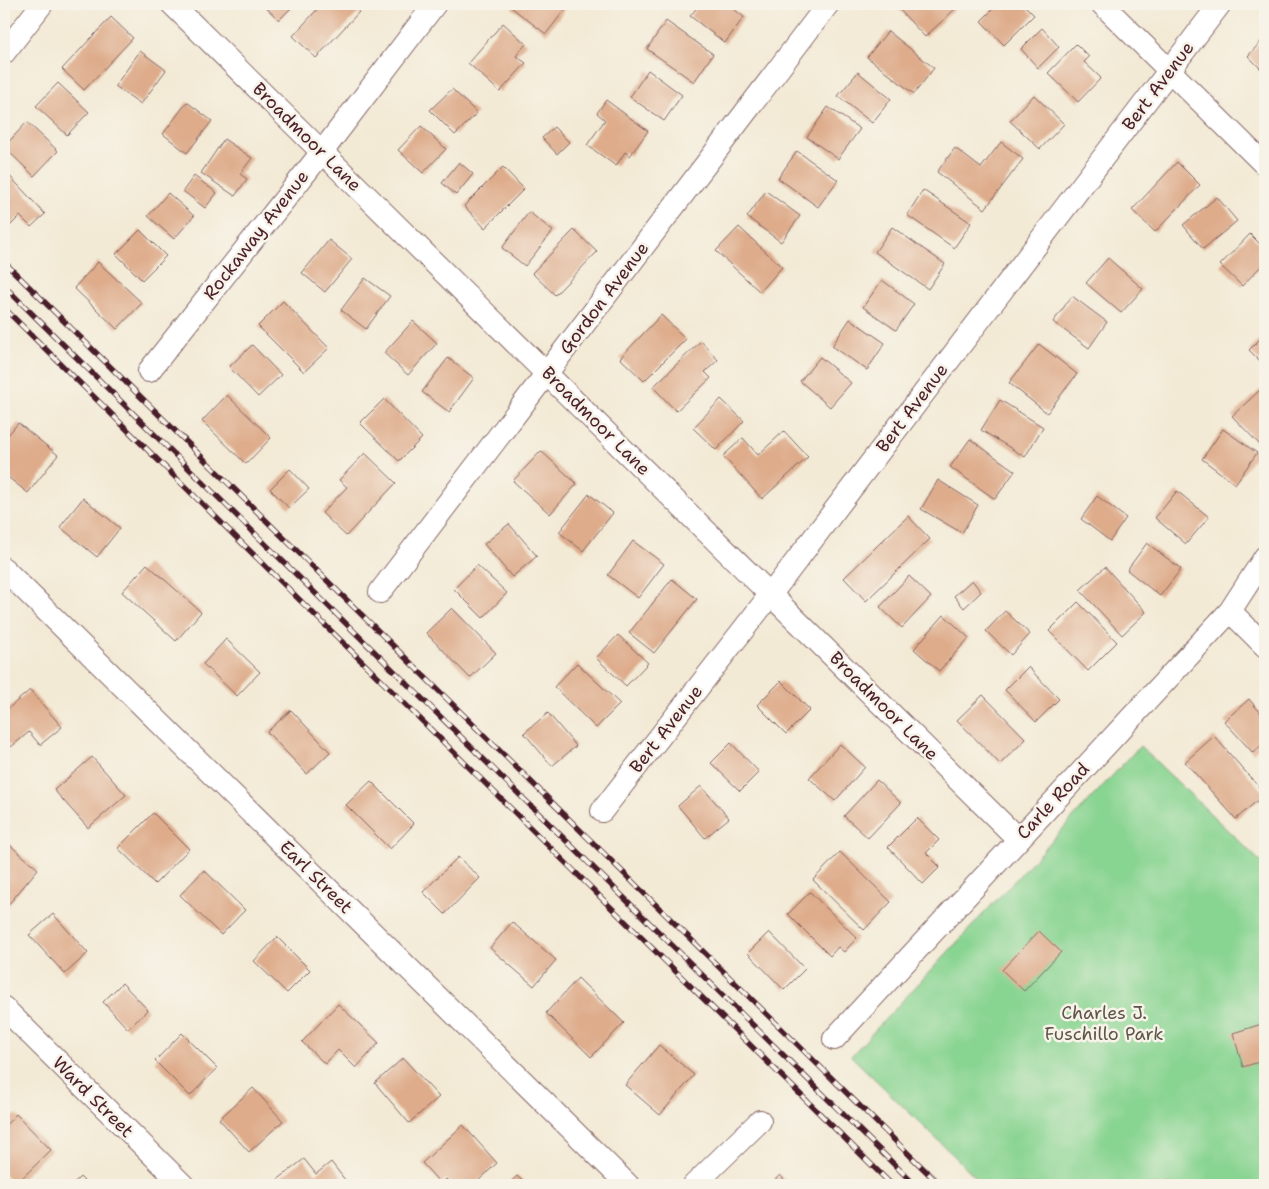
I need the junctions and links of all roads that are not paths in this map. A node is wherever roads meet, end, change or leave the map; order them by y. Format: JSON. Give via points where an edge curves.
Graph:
{"nodes":[{"id":1,"x":42,"y":4,"type":"edge"},
{"id":2,"x":172,"y":4,"type":"edge"},
{"id":3,"x":435,"y":4,"type":"edge"},
{"id":4,"x":828,"y":4,"type":"edge"},
{"id":5,"x":1102,"y":4,"type":"edge"},
{"id":6,"x":1220,"y":4,"type":"edge"},
{"id":7,"x":4,"y":53,"type":"edge"},
{"id":8,"x":1169,"y":70,"type":"junction"},
{"id":9,"x":322,"y":152,"type":"junction"},
{"id":10,"x":1265,"y":165,"type":"edge"},
{"id":11,"x":149,"y":371,"type":"dead end"},
{"id":12,"x":547,"y":373,"type":"junction"},
{"id":13,"x":1265,"y":557,"type":"edge"},
{"id":14,"x":4,"y":569,"type":"edge"},
{"id":15,"x":380,"y":592,"type":"dead end"},
{"id":16,"x":771,"y":594,"type":"junction"},
{"id":17,"x":1230,"y":612,"type":"junction"},
{"id":18,"x":1265,"y":646,"type":"edge"},
{"id":19,"x":602,"y":811,"type":"dead end"},
{"id":20,"x":1018,"y":839,"type":"junction"},
{"id":21,"x":4,"y":1008,"type":"edge"},
{"id":22,"x":834,"y":1040,"type":"dead end"},
{"id":23,"x":760,"y":1121,"type":"dead end"},
{"id":24,"x":183,"y":1185,"type":"edge"},
{"id":25,"x":628,"y":1185,"type":"edge"},
{"id":26,"x":694,"y":1185,"type":"edge"}],
"edges":[{"from":1,"to":7,"type":"street"},
{"from":2,"to":9,"type":"street","name":"Broadmoor Lane"},
{"from":3,"to":9,"type":"street","name":"Rockaway Avenue"},
{"from":4,"to":12,"type":"street","name":"Gordon Avenue"},
{"from":5,"to":8,"type":"street"},
{"from":6,"to":8,"type":"street","name":"Bert Avenue"},
{"from":8,"to":10,"type":"street"},
{"from":8,"to":16,"type":"street","name":"Bert Avenue"},
{"from":9,"to":11,"type":"street","name":"Rockaway Avenue"},
{"from":9,"to":12,"type":"street","name":"Broadmoor Lane"},
{"from":12,"to":15,"type":"street","name":"Gordon Avenue"},
{"from":12,"to":16,"type":"street","name":"Broadmoor Lane"},
{"from":13,"to":17,"type":"street","name":"Carle Road"},
{"from":14,"to":25,"type":"street","name":"Earl Street"},
{"from":16,"to":19,"type":"street","name":"Bert Avenue"},
{"from":16,"to":20,"type":"street","name":"Broadmoor Lane"},
{"from":17,"to":18,"type":"street"},
{"from":17,"to":20,"type":"street","name":"Carle Road"},
{"from":20,"to":22,"type":"street","name":"Carle Road"},
{"from":21,"to":24,"type":"street","name":"Ward Street"},
{"from":23,"to":26,"type":"street"}]}
